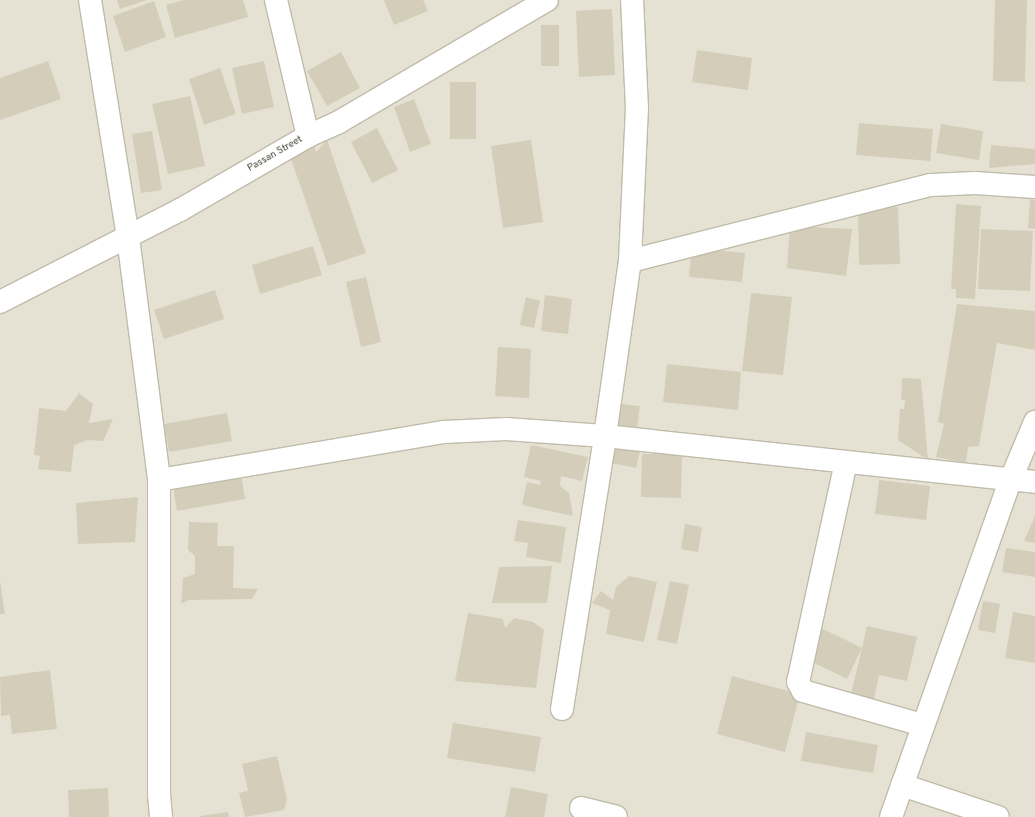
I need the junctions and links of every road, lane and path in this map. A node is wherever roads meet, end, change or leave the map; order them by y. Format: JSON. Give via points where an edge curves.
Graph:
{"nodes":[{"id":1,"x":90,"y":0,"type":"edge"},
{"id":2,"x":276,"y":0,"type":"edge"},
{"id":3,"x":546,"y":0,"type":"edge"},
{"id":4,"x":632,"y":0,"type":"edge"},
{"id":5,"x":308,"y":136,"type":"junction"},
{"id":6,"x":1035,"y":187,"type":"edge"},
{"id":7,"x":128,"y":237,"type":"junction"},
{"id":8,"x":630,"y":260,"type":"junction"},
{"id":9,"x":0,"y":302,"type":"edge"},
{"id":10,"x":1035,"y":422,"type":"edge"},
{"id":11,"x":605,"y":436,"type":"junction"},
{"id":12,"x":846,"y":462,"type":"junction"},
{"id":13,"x":1011,"y":479,"type":"junction"},
{"id":14,"x":160,"y":480,"type":"junction"},
{"id":15,"x":1035,"y":482,"type":"edge"},
{"id":16,"x":562,"y":709,"type":"dead end"},
{"id":17,"x":922,"y":725,"type":"junction"},
{"id":18,"x":902,"y":785,"type":"junction"},
{"id":19,"x":581,"y":808,"type":"dead end"},
{"id":20,"x":161,"y":817,"type":"edge"},
{"id":21,"x":616,"y":817,"type":"edge"},
{"id":22,"x":891,"y":817,"type":"edge"},
{"id":23,"x":998,"y":817,"type":"edge"}],
"edges":[{"from":1,"to":7,"type":"street"},
{"from":2,"to":5,"type":"street"},
{"from":3,"to":5,"type":"street","name":"Passan Street","via":[[339,122]]},
{"from":4,"to":8,"type":"street","via":[[637,109]]},
{"from":5,"to":7,"type":"street","name":"Passan Street"},
{"from":6,"to":8,"type":"street","via":[[975,183],[931,185]]},
{"from":7,"to":9,"type":"street","name":"Passan Street"},
{"from":7,"to":14,"type":"street"},
{"from":8,"to":11,"type":"street"},
{"from":10,"to":13,"type":"street"},
{"from":11,"to":12,"type":"street"},
{"from":11,"to":14,"type":"street","via":[[506,429],[444,432]]},
{"from":11,"to":16,"type":"street"},
{"from":12,"to":13,"type":"street"},
{"from":12,"to":17,"type":"street","via":[[798,682],[804,691]]},
{"from":13,"to":15,"type":"street"},
{"from":13,"to":17,"type":"street"},
{"from":14,"to":20,"type":"street"},
{"from":17,"to":18,"type":"street"},
{"from":18,"to":22,"type":"street"},
{"from":18,"to":23,"type":"street"},
{"from":19,"to":21,"type":"street"}]}
